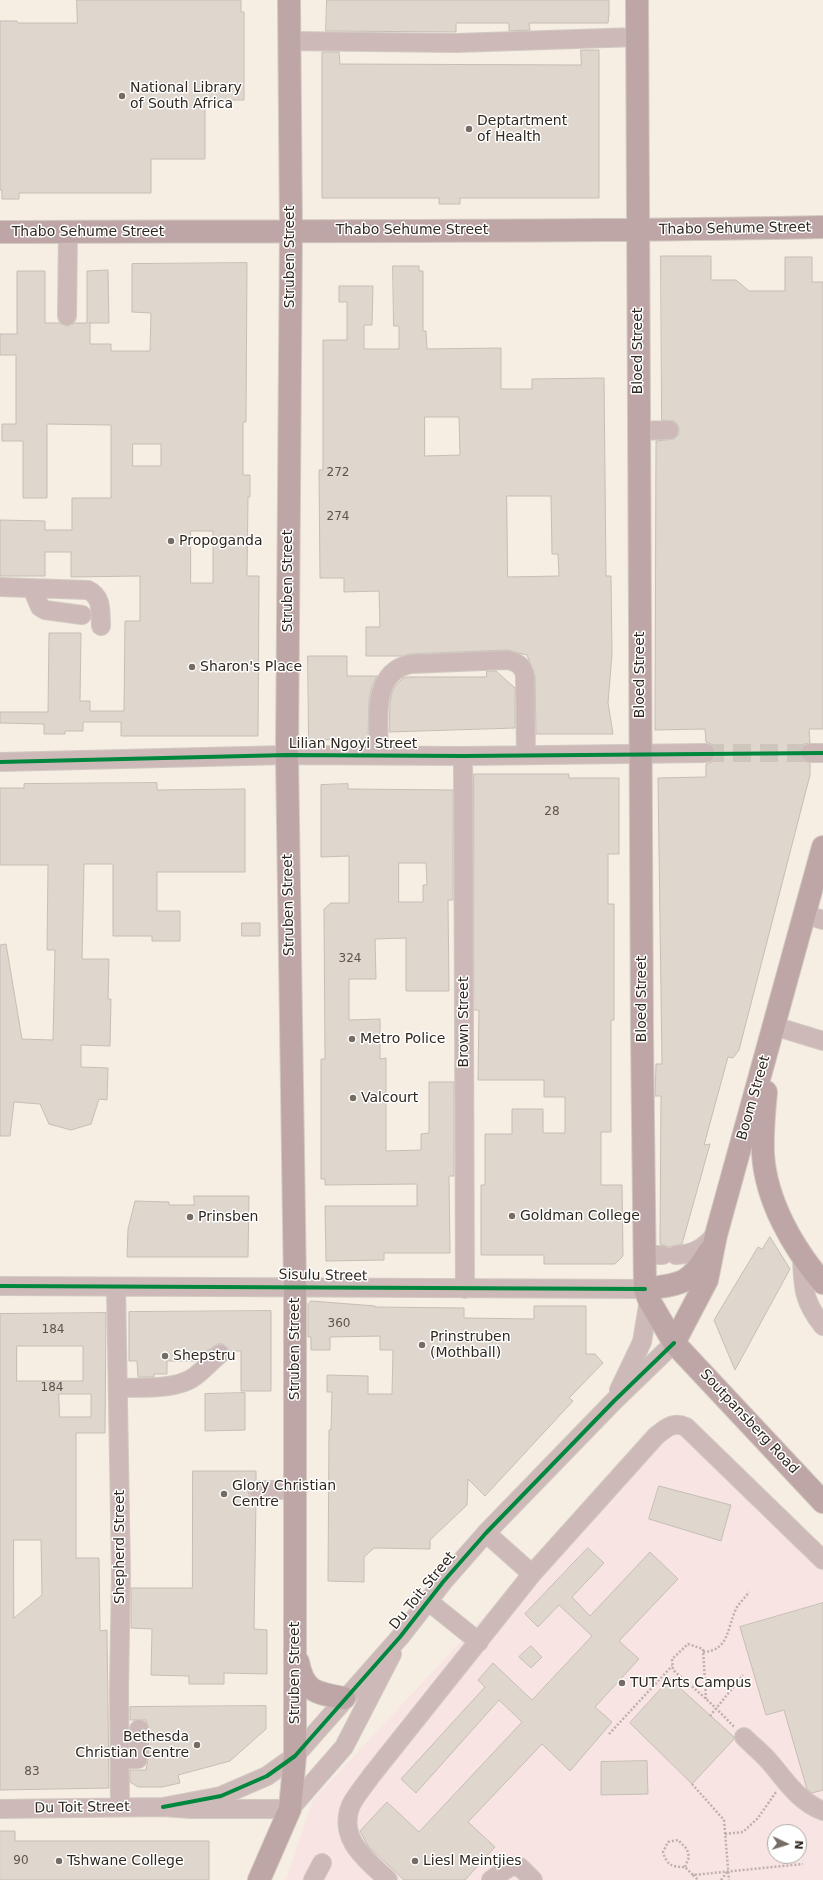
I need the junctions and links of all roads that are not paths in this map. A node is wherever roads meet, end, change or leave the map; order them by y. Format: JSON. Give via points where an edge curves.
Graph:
{"nodes":[{"id":1,"x":289,"y":0,"type":"edge"},
{"id":2,"x":637,"y":0,"type":"edge"},
{"id":3,"x":637,"y":37,"type":"junction"},
{"id":4,"x":289,"y":41,"type":"junction"},
{"id":5,"x":823,"y":227,"type":"edge"},
{"id":6,"x":291,"y":230,"type":"junction"},
{"id":7,"x":638,"y":231,"type":"junction"},
{"id":8,"x":0,"y":232,"type":"edge"},
{"id":9,"x":68,"y":232,"type":"junction"},
{"id":10,"x":67,"y":316,"type":"dead end"},
{"id":11,"x":669,"y":430,"type":"dead end"},
{"id":12,"x":639,"y":431,"type":"junction"},
{"id":13,"x":0,"y":588,"type":"edge"},
{"id":14,"x":32,"y":588,"type":"junction"},
{"id":15,"x":82,"y":615,"type":"dead end"},
{"id":16,"x":101,"y":626,"type":"dead end"},
{"id":17,"x":640,"y":753,"type":"junction"},
{"id":18,"x":706,"y":753,"type":"tunnel mouth"},
{"id":19,"x":287,"y":755,"type":"junction"},
{"id":20,"x":379,"y":755,"type":"junction"},
{"id":21,"x":526,"y":755,"type":"junction"},
{"id":22,"x":462,"y":756,"type":"junction"},
{"id":23,"x":0,"y":762,"type":"edge"},
{"id":24,"x":823,"y":847,"type":"edge"},
{"id":25,"x":814,"y":917,"type":"edge"},
{"id":26,"x":772,"y":1035,"type":"junction"},
{"id":27,"x":823,"y":1041,"type":"edge"},
{"id":28,"x":715,"y":1239,"type":"junction"},
{"id":29,"x":661,"y":1255,"type":"junction"},
{"id":30,"x":802,"y":1256,"type":"junction"},
{"id":31,"x":823,"y":1283,"type":"edge"},
{"id":32,"x":0,"y":1286,"type":"edge"},
{"id":33,"x":116,"y":1287,"type":"junction"},
{"id":34,"x":295,"y":1287,"type":"junction"},
{"id":35,"x":465,"y":1289,"type":"junction"},
{"id":36,"x":647,"y":1295,"type":"junction"},
{"id":37,"x":823,"y":1326,"type":"edge"},
{"id":38,"x":674,"y":1343,"type":"junction"},
{"id":39,"x":220,"y":1354,"type":"dead end"},
{"id":40,"x":119,"y":1388,"type":"junction"},
{"id":41,"x":614,"y":1401,"type":"junction"},
{"id":42,"x":258,"y":1490,"type":"dead end"},
{"id":43,"x":295,"y":1490,"type":"junction"},
{"id":44,"x":823,"y":1502,"type":"edge"},
{"id":45,"x":486,"y":1533,"type":"junction"},
{"id":46,"x":823,"y":1560,"type":"edge"},
{"id":47,"x":532,"y":1574,"type":"junction"},
{"id":48,"x":428,"y":1601,"type":"junction"},
{"id":49,"x":400,"y":1637,"type":"junction"},
{"id":50,"x":479,"y":1642,"type":"junction"},
{"id":51,"x":295,"y":1645,"type":"junction"},
{"id":52,"x":344,"y":1698,"type":"junction"},
{"id":53,"x":139,"y":1729,"type":"dead end"},
{"id":54,"x":744,"y":1737,"type":"road end"},
{"id":55,"x":294,"y":1756,"type":"junction"},
{"id":56,"x":120,"y":1759,"type":"junction"},
{"id":57,"x":120,"y":1807,"type":"junction"},
{"id":58,"x":163,"y":1807,"type":"junction"},
{"id":59,"x":0,"y":1809,"type":"edge"},
{"id":60,"x":290,"y":1809,"type":"junction"},
{"id":61,"x":823,"y":1811,"type":"edge"},
{"id":62,"x":322,"y":1863,"type":"dead end"},
{"id":63,"x":260,"y":1880,"type":"edge"},
{"id":64,"x":313,"y":1880,"type":"edge"},
{"id":65,"x":388,"y":1880,"type":"edge"},
{"id":66,"x":491,"y":1880,"type":"edge"},
{"id":67,"x":534,"y":1880,"type":"edge"}],
"edges":[{"from":1,"to":4,"type":"main road","name":"Struben Street"},
{"from":2,"to":3,"type":"main road","name":"Bloed Street"},
{"from":3,"to":4,"type":"street","via":[[456,43]]},
{"from":3,"to":7,"type":"main road","name":"Bloed Street"},
{"from":4,"to":6,"type":"main road","name":"Struben Street"},
{"from":5,"to":7,"type":"main road","name":"Thabo Sehume Street"},
{"from":6,"to":7,"type":"main road","name":"Thabo Sehume Street"},
{"from":6,"to":9,"type":"main road","name":"Thabo Sehume Street"},
{"from":6,"to":19,"type":"main road","name":"Struben Street"},
{"from":7,"to":12,"type":"main road","name":"Bloed Street"},
{"from":8,"to":9,"type":"main road","name":"Thabo Sehume Street"},
{"from":9,"to":10,"type":"street"},
{"from":11,"to":12,"type":"street"},
{"from":12,"to":17,"type":"main road","name":"Bloed Street"},
{"from":13,"to":14,"type":"street"},
{"from":14,"to":15,"type":"street","via":[[40,607],[45,610]]},
{"from":14,"to":16,"type":"street","via":[[94,592],[100,601]]},
{"from":17,"to":18,"type":"street","name":"Lilian Ngoyi Street"},
{"from":17,"to":21,"type":"street","name":"Lilian Ngoyi Street"},
{"from":17,"to":29,"type":"main road","name":"Bloed Street"},
{"from":19,"to":20,"type":"street","name":"Lilian Ngoyi Street"},
{"from":19,"to":23,"type":"street","name":"Lilian Ngoyi Street"},
{"from":19,"to":34,"type":"main road","name":"Struben Street"},
{"from":20,"to":21,"type":"street","via":[[380,695],[384,683],[398,669],[410,664],[507,660],[524,668]]},
{"from":20,"to":22,"type":"street","name":"Lilian Ngoyi Street"},
{"from":21,"to":22,"type":"street","name":"Lilian Ngoyi Street"},
{"from":22,"to":35,"type":"street","name":"Brown Street"},
{"from":24,"to":25,"type":"main road","name":"Boom Street"},
{"from":25,"to":26,"type":"main road","name":"Boom Street"},
{"from":26,"to":27,"type":"street"},
{"from":26,"to":28,"type":"main road","name":"Boom Street"},
{"from":26,"to":30,"type":"main road","via":[[763,1155],[778,1215]]},
{"from":28,"to":29,"type":"street","via":[[687,1254]]},
{"from":28,"to":36,"type":"main road","via":[[697,1271],[687,1280]]},
{"from":28,"to":38,"type":"main road","name":"Boom Street","via":[[707,1280]]},
{"from":29,"to":36,"type":"main road","name":"Bloed Street"},
{"from":30,"to":31,"type":"main road"},
{"from":30,"to":37,"type":"street","via":[[802,1281],[806,1300]]},
{"from":32,"to":33,"type":"street","name":"Sisulu Street"},
{"from":33,"to":34,"type":"street","name":"Sisulu Street"},
{"from":33,"to":40,"type":"street","name":"Shepherd Street"},
{"from":34,"to":35,"type":"street","name":"Sisulu Street"},
{"from":34,"to":43,"type":"main road","name":"Struben Street"},
{"from":35,"to":36,"type":"street","name":"Sisulu Street"},
{"from":36,"to":38,"type":"main road"},
{"from":36,"to":41,"type":"street","name":"Du Toit Street","via":[[642,1342]]},
{"from":38,"to":41,"type":"street","name":"Du Toit Street"},
{"from":38,"to":44,"type":"main road","name":"Soutpansberg Road"},
{"from":39,"to":40,"type":"street","via":[[184,1382]]},
{"from":40,"to":56,"type":"street","name":"Shepherd Street"},
{"from":41,"to":45,"type":"street","name":"Du Toit Street"},
{"from":42,"to":43,"type":"street"},
{"from":43,"to":51,"type":"main road","name":"Struben Street"},
{"from":45,"to":47,"type":"street"},
{"from":45,"to":48,"type":"street","name":"Du Toit Street"},
{"from":46,"to":47,"type":"street","via":[[686,1426],[674,1424],[656,1436]]},
{"from":47,"to":50,"type":"street"},
{"from":48,"to":49,"type":"street","name":"Du Toit Street"},
{"from":48,"to":50,"type":"street"},
{"from":49,"to":52,"type":"street","name":"Du Toit Street"},
{"from":49,"to":60,"type":"street","name":"Du Toit Street","via":[[344,1747]]},
{"from":50,"to":65,"type":"street","via":[[371,1776],[352,1804],[348,1825],[351,1841]]},
{"from":51,"to":52,"type":"main road","via":[[301,1675],[308,1687],[316,1692]]},
{"from":51,"to":55,"type":"main road","name":"Struben Street"},
{"from":52,"to":55,"type":"street","name":"Du Toit Street"},
{"from":53,"to":56,"type":"street","via":[[138,1764]]},
{"from":54,"to":61,"type":"street","via":[[767,1759],[798,1796],[810,1806]]},
{"from":55,"to":58,"type":"street","name":"Du Toit Street","via":[[267,1776],[221,1796]]},
{"from":55,"to":60,"type":"main road","name":"Struben Street"},
{"from":56,"to":57,"type":"street","name":"Shepherd Street"},
{"from":57,"to":58,"type":"street","name":"Du Toit Street"},
{"from":57,"to":59,"type":"street","name":"Du Toit Street"},
{"from":58,"to":60,"type":"street","name":"Du Toit Street"},
{"from":60,"to":63,"type":"main road","name":"Struben Street"},
{"from":62,"to":64,"type":"street"},
{"from":66,"to":67,"type":"street","via":[[511,1866],[520,1867]]}]}
